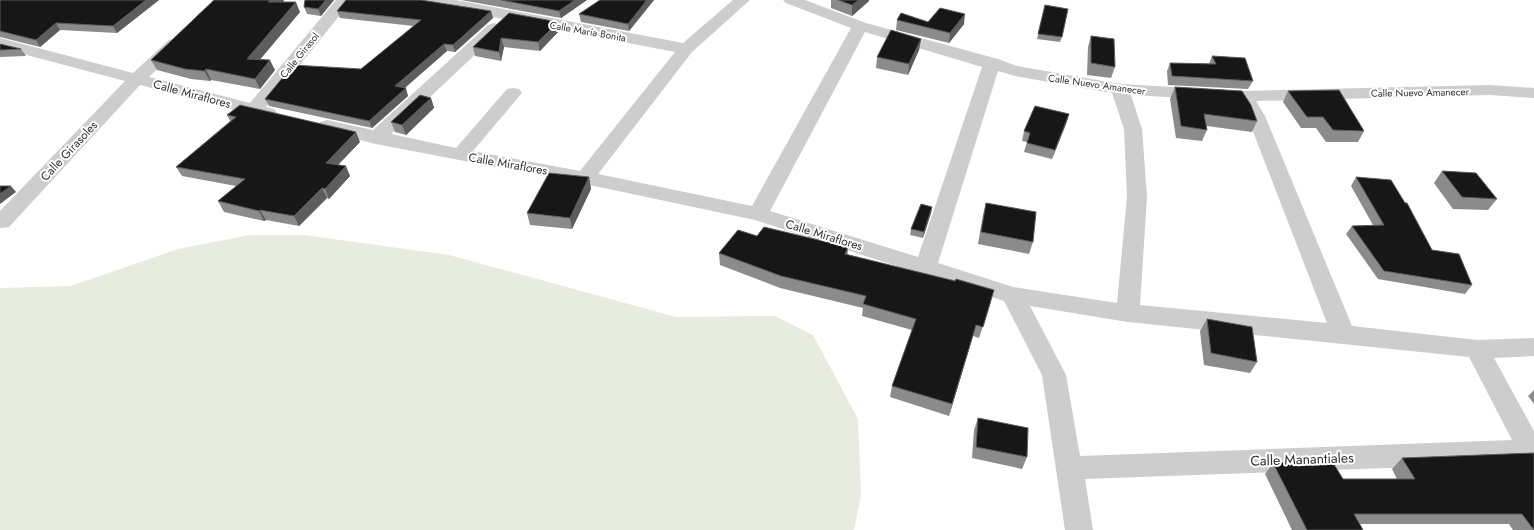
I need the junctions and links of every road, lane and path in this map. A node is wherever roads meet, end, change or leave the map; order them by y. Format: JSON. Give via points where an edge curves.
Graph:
{"nodes":[{"id":1,"x":344,"y":0,"type":"edge"},
{"id":2,"x":420,"y":0,"type":"edge"},
{"id":3,"x":742,"y":0,"type":"edge"},
{"id":4,"x":792,"y":0,"type":"edge"},
{"id":5,"x":580,"y":14,"type":"edge"},
{"id":6,"x":507,"y":16,"type":"junction"},
{"id":7,"x":563,"y":26,"type":"junction"},
{"id":8,"x":860,"y":26,"type":"junction"},
{"id":9,"x":186,"y":32,"type":"edge"},
{"id":10,"x":3,"y":47,"type":"edge"},
{"id":11,"x":686,"y":49,"type":"junction"},
{"id":12,"x":992,"y":63,"type":"junction"},
{"id":13,"x":136,"y":79,"type":"junction"},
{"id":14,"x":1120,"y":89,"type":"junction"},
{"id":15,"x":513,"y":93,"type":"dead end"},
{"id":16,"x":1534,"y":93,"type":"edge"},
{"id":17,"x":1244,"y":96,"type":"junction"},
{"id":18,"x":254,"y":110,"type":"junction"},
{"id":19,"x":285,"y":117,"type":"edge"},
{"id":20,"x":308,"y":122,"type":"edge"},
{"id":21,"x":376,"y":138,"type":"junction"},
{"id":22,"x":460,"y":155,"type":"junction"},
{"id":23,"x":586,"y":178,"type":"junction"},
{"id":24,"x":758,"y":214,"type":"junction"},
{"id":25,"x":2,"y":222,"type":"dead end"},
{"id":26,"x":926,"y":268,"type":"junction"},
{"id":27,"x":1013,"y":295,"type":"junction"},
{"id":28,"x":1128,"y":313,"type":"junction"},
{"id":29,"x":1343,"y":334,"type":"junction"},
{"id":30,"x":1534,"y":347,"type":"edge"},
{"id":31,"x":1477,"y":349,"type":"junction"},
{"id":32,"x":1533,"y":453,"type":"edge"},
{"id":33,"x":1069,"y":468,"type":"junction"},
{"id":34,"x":1079,"y":530,"type":"edge"}],
"edges":[{"from":1,"to":18,"type":"street","name":"Calle Girasol"},
{"from":2,"to":6,"type":"street","name":"Calle María Bonita"},
{"from":3,"to":11,"type":"street"},
{"from":4,"to":8,"type":"street","name":"Calle Nuevo Amanecer"},
{"from":5,"to":7,"type":"street"},
{"from":6,"to":7,"type":"street","name":"Calle María Bonita"},
{"from":6,"to":21,"type":"street"},
{"from":7,"to":11,"type":"street","name":"Calle María Bonita"},
{"from":8,"to":12,"type":"street","name":"Calle Nuevo Amanecer"},
{"from":8,"to":24,"type":"street"},
{"from":9,"to":13,"type":"street","name":"Calle Girasoles"},
{"from":10,"to":13,"type":"street","name":"Calle Miraflores"},
{"from":11,"to":23,"type":"street"},
{"from":12,"to":14,"type":"street","name":"Calle Nuevo Amanecer","via":[[1015,71]]},
{"from":12,"to":26,"type":"street"},
{"from":13,"to":18,"type":"street","name":"Calle Miraflores"},
{"from":13,"to":25,"type":"street","name":"Calle Girasoles"},
{"from":14,"to":17,"type":"street","name":"Calle Nuevo Amanecer"},
{"from":14,"to":28,"type":"street","via":[[1134,129],[1137,197]]},
{"from":15,"to":22,"type":"street"},
{"from":16,"to":17,"type":"street","name":"Calle Nuevo Amanecer","via":[[1490,90]]},
{"from":17,"to":29,"type":"street","via":[[1256,116]]},
{"from":18,"to":19,"type":"street","name":"Calle Miraflores"},
{"from":20,"to":21,"type":"street","name":"Calle Miraflores"},
{"from":21,"to":22,"type":"street","name":"Calle Miraflores"},
{"from":22,"to":23,"type":"street","name":"Calle Miraflores"},
{"from":23,"to":24,"type":"street","name":"Calle Miraflores"},
{"from":24,"to":26,"type":"street","name":"Calle Miraflores"},
{"from":26,"to":27,"type":"street","name":"Calle Miraflores"},
{"from":27,"to":28,"type":"street","name":"Calle Miraflores"},
{"from":27,"to":33,"type":"street","via":[[1054,375]]},
{"from":28,"to":29,"type":"street","name":"Calle Miraflores"},
{"from":29,"to":31,"type":"street","name":"Calle Miraflores"},
{"from":30,"to":31,"type":"street","name":"Calle Miraflores"},
{"from":31,"to":32,"type":"street"},
{"from":32,"to":33,"type":"street","name":"Calle Manantiales"},
{"from":33,"to":34,"type":"street"}]}
